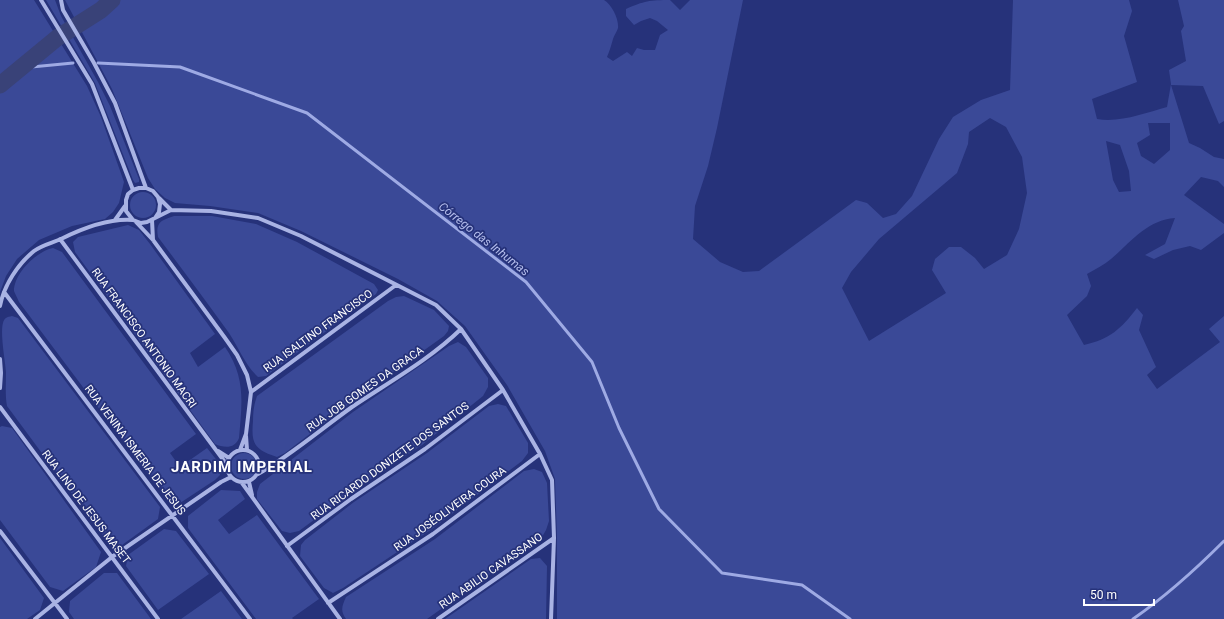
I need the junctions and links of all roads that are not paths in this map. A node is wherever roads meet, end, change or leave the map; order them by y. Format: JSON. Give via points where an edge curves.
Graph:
{"nodes":[{"id":1,"x":41,"y":0,"type":"edge"},
{"id":2,"x":61,"y":0,"type":"edge"},
{"id":3,"x":146,"y":188,"type":"junction"},
{"id":4,"x":133,"y":190,"type":"junction"},
{"id":5,"x":158,"y":197,"type":"junction"},
{"id":6,"x":125,"y":206,"type":"junction"},
{"id":7,"x":171,"y":210,"type":"junction"},
{"id":8,"x":153,"y":219,"type":"junction"},
{"id":9,"x":115,"y":220,"type":"junction"},
{"id":10,"x":134,"y":221,"type":"junction"},
{"id":11,"x":60,"y":239,"type":"junction"},
{"id":12,"x":153,"y":240,"type":"junction"},
{"id":13,"x":396,"y":285,"type":"junction"},
{"id":14,"x":4,"y":292,"type":"junction"},
{"id":15,"x":0,"y":306,"type":"edge"},
{"id":16,"x":461,"y":329,"type":"junction"},
{"id":17,"x":0,"y":359,"type":"edge"},
{"id":18,"x":0,"y":388,"type":"edge"},
{"id":19,"x":503,"y":390,"type":"junction"},
{"id":20,"x":251,"y":392,"type":"junction"},
{"id":21,"x":0,"y":406,"type":"edge"},
{"id":22,"x":246,"y":434,"type":"junction"},
{"id":23,"x":214,"y":448,"type":"junction"},
{"id":24,"x":240,"y":450,"type":"junction"},
{"id":25,"x":247,"y":450,"type":"junction"},
{"id":26,"x":540,"y":454,"type":"junction"},
{"id":27,"x":229,"y":458,"type":"junction"},
{"id":28,"x":278,"y":463,"type":"junction"},
{"id":29,"x":227,"y":464,"type":"junction"},
{"id":30,"x":260,"y":465,"type":"junction"},
{"id":31,"x":258,"y":474,"type":"junction"},
{"id":32,"x":230,"y":475,"type":"junction"},
{"id":33,"x":248,"y":482,"type":"junction"},
{"id":34,"x":242,"y":483,"type":"junction"},
{"id":35,"x":253,"y":499,"type":"junction"},
{"id":36,"x":173,"y":515,"type":"junction"},
{"id":37,"x":0,"y":531,"type":"edge"},
{"id":38,"x":554,"y":538,"type":"junction"},
{"id":39,"x":287,"y":546,"type":"junction"},
{"id":40,"x":112,"y":557,"type":"junction"},
{"id":41,"x":55,"y":603,"type":"junction"},
{"id":42,"x":328,"y":603,"type":"junction"},
{"id":43,"x":35,"y":619,"type":"edge"},
{"id":44,"x":67,"y":619,"type":"edge"},
{"id":45,"x":158,"y":619,"type":"edge"},
{"id":46,"x":250,"y":619,"type":"edge"},
{"id":47,"x":340,"y":619,"type":"edge"},
{"id":48,"x":438,"y":619,"type":"edge"},
{"id":49,"x":552,"y":619,"type":"edge"}],
"edges":[{"from":1,"to":4,"type":"street","via":[[92,84]]},
{"from":2,"to":3,"type":"street","via":[[65,14],[115,103]]},
{"from":3,"to":4,"type":"street"},
{"from":3,"to":5,"type":"street"},
{"from":4,"to":6,"type":"street","via":[[128,194]]},
{"from":5,"to":7,"type":"street"},
{"from":5,"to":8,"type":"street","via":[[159,212]]},
{"from":6,"to":9,"type":"street"},
{"from":6,"to":10,"type":"street"},
{"from":7,"to":8,"type":"street"},
{"from":7,"to":13,"type":"street","via":[[211,211],[258,218],[301,236]]},
{"from":8,"to":10,"type":"street","via":[[141,223]]},
{"from":8,"to":12,"type":"street"},
{"from":9,"to":10,"type":"street"},
{"from":9,"to":11,"type":"street"},
{"from":10,"to":12,"type":"street"},
{"from":11,"to":14,"type":"street","via":[[35,250],[23,261]]},
{"from":11,"to":23,"type":"street","name":"RUA FRANCISCO ANTONIO MACRI"},
{"from":12,"to":20,"type":"street","via":[[237,355],[247,375]]},
{"from":13,"to":16,"type":"street","via":[[436,304]]},
{"from":13,"to":20,"type":"street","name":"RUA ISALTINO FRANCISCO"},
{"from":14,"to":15,"type":"street"},
{"from":14,"to":36,"type":"street","name":"RUA VENINA ISMERIA DE JESUS"},
{"from":16,"to":19,"type":"street"},
{"from":16,"to":28,"type":"street","name":"RUA JOB GOMES DA GRACA","via":[[447,343],[351,408]]},
{"from":17,"to":18,"type":"street"},
{"from":19,"to":26,"type":"street"},
{"from":19,"to":39,"type":"street","name":"RUA RICARDO DONIZETE DOS SANTOS","via":[[425,449]]},
{"from":20,"to":22,"type":"street"},
{"from":21,"to":40,"type":"street","name":"RUA LINO DE JESUS MASET"},
{"from":22,"to":24,"type":"street"},
{"from":22,"to":25,"type":"street"},
{"from":23,"to":27,"type":"street","name":"RUA FRANCISCO ANTONIO MACRI"},
{"from":23,"to":29,"type":"street","name":"RUA FRANCISCO ANTONIO MACRI"},
{"from":24,"to":25,"type":"street"},
{"from":24,"to":27,"type":"street"},
{"from":25,"to":30,"type":"street","via":[[256,456]]},
{"from":26,"to":38,"type":"street","via":[[552,480]]},
{"from":26,"to":42,"type":"street","name":"RUA JOSÉOLIVEIRA COURA","via":[[434,534]]},
{"from":27,"to":29,"type":"street"},
{"from":28,"to":30,"type":"street"},
{"from":28,"to":31,"type":"street","name":"RUA JOB GOMES DA GRACA"},
{"from":29,"to":32,"type":"street"},
{"from":30,"to":31,"type":"street"},
{"from":31,"to":33,"type":"street"},
{"from":32,"to":34,"type":"street"},
{"from":32,"to":36,"type":"street"},
{"from":33,"to":34,"type":"street"},
{"from":33,"to":35,"type":"street"},
{"from":34,"to":35,"type":"street"},
{"from":35,"to":39,"type":"street"},
{"from":36,"to":40,"type":"street"},
{"from":36,"to":46,"type":"street","name":"RUA VENINA ISMERIA DE JESUS"},
{"from":37,"to":41,"type":"street"},
{"from":38,"to":48,"type":"street","name":"RUA ABILIO CAVASSANO"},
{"from":38,"to":49,"type":"street"},
{"from":39,"to":42,"type":"street"},
{"from":40,"to":41,"type":"street"},
{"from":40,"to":45,"type":"street","name":"RUA LINO DE JESUS MASET"},
{"from":41,"to":43,"type":"street"},
{"from":41,"to":44,"type":"street"},
{"from":42,"to":47,"type":"street"}]}
